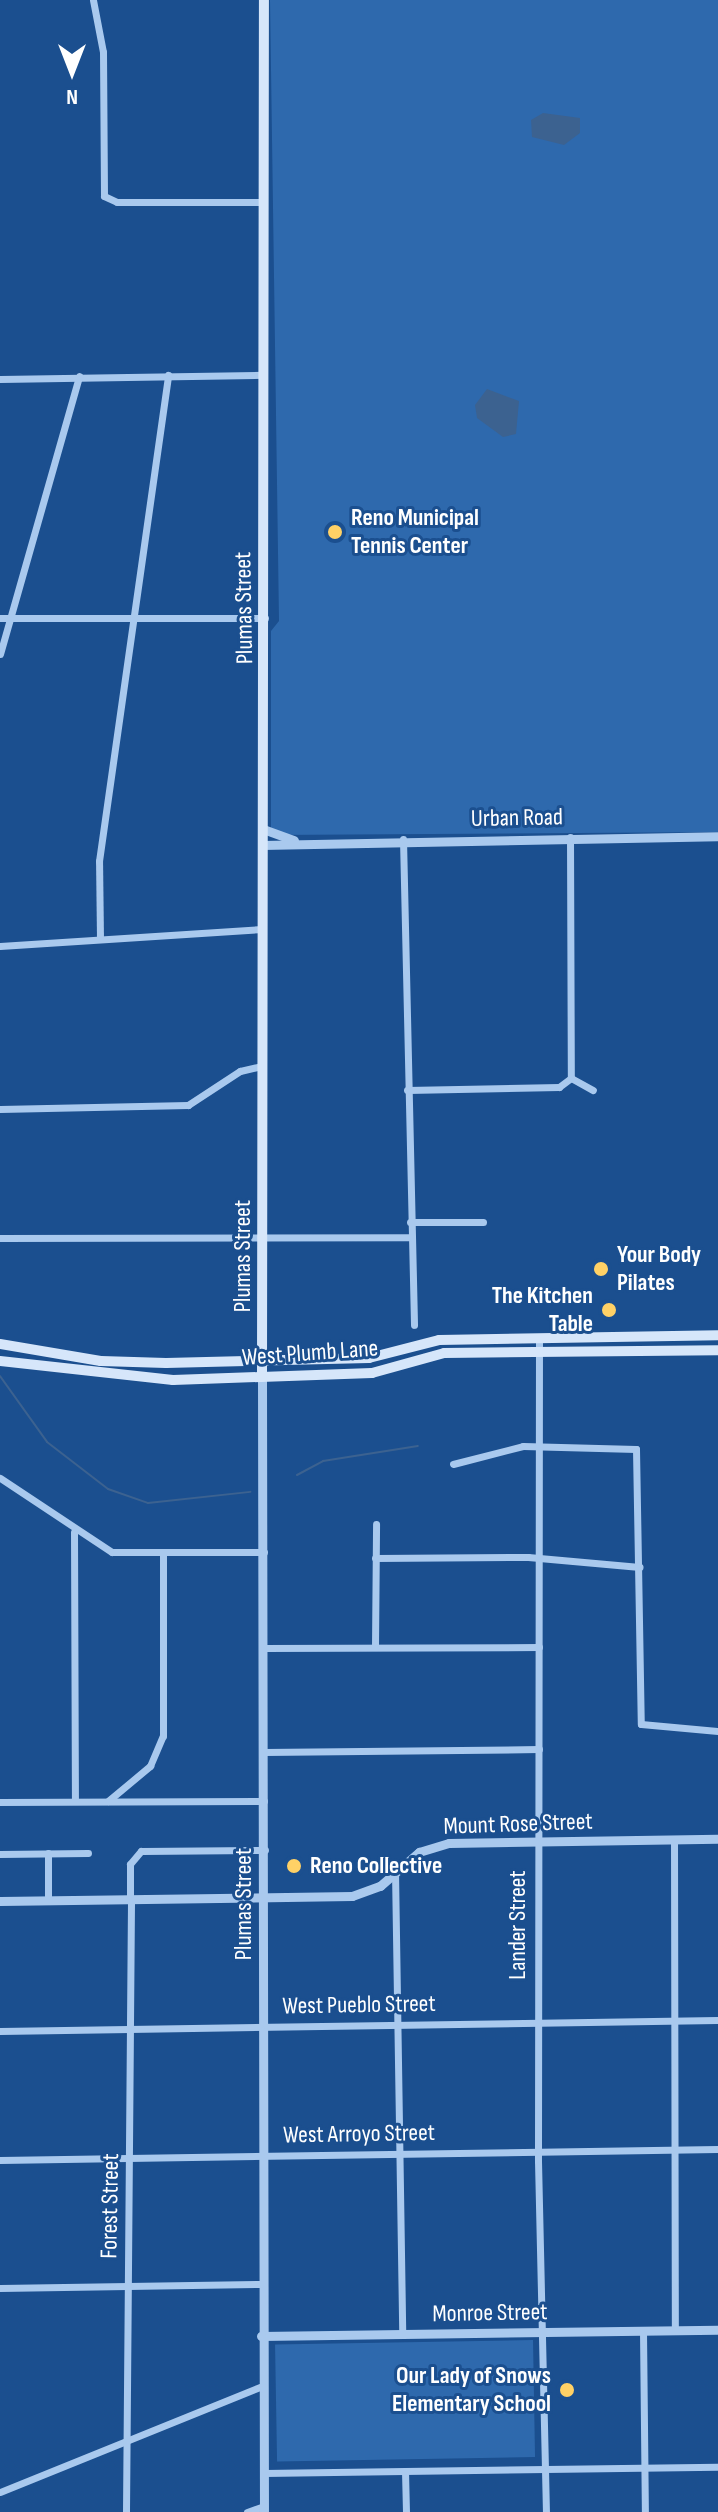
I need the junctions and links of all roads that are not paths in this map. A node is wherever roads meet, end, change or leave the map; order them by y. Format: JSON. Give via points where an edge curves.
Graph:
{"nodes":[{"id":1,"x":93,"y":0,"type":"edge"},
{"id":2,"x":264,"y":0,"type":"edge"},
{"id":3,"x":263,"y":202,"type":"junction"},
{"id":4,"x":168,"y":375,"type":"junction"},
{"id":5,"x":263,"y":375,"type":"junction"},
{"id":6,"x":79,"y":376,"type":"junction"},
{"id":7,"x":0,"y":379,"type":"edge"},
{"id":8,"x":0,"y":618,"type":"edge"},
{"id":9,"x":134,"y":618,"type":"junction"},
{"id":10,"x":265,"y":618,"type":"junction"},
{"id":11,"x":10,"y":619,"type":"junction"},
{"id":12,"x":0,"y":654,"type":"edge"},
{"id":13,"x":263,"y":829,"type":"junction"},
{"id":14,"x":718,"y":836,"type":"edge"},
{"id":15,"x":570,"y":837,"type":"junction"},
{"id":16,"x":403,"y":839,"type":"junction"},
{"id":17,"x":317,"y":842,"type":"junction"},
{"id":18,"x":262,"y":845,"type":"junction"},
{"id":19,"x":262,"y":929,"type":"junction"},
{"id":20,"x":100,"y":939,"type":"junction"},
{"id":21,"x":0,"y":946,"type":"edge"},
{"id":22,"x":261,"y":1066,"type":"junction"},
{"id":23,"x":571,"y":1078,"type":"junction"},
{"id":24,"x":407,"y":1090,"type":"junction"},
{"id":25,"x":593,"y":1090,"type":"dead end"},
{"id":26,"x":0,"y":1109,"type":"edge"},
{"id":27,"x":410,"y":1222,"type":"junction"},
{"id":28,"x":483,"y":1222,"type":"dead end"},
{"id":29,"x":410,"y":1237,"type":"junction"},
{"id":30,"x":0,"y":1238,"type":"edge"},
{"id":31,"x":263,"y":1238,"type":"junction"},
{"id":32,"x":414,"y":1325,"type":"dead end"},
{"id":33,"x":718,"y":1335,"type":"edge"},
{"id":34,"x":539,"y":1338,"type":"junction"},
{"id":35,"x":0,"y":1344,"type":"edge"},
{"id":36,"x":718,"y":1350,"type":"edge"},
{"id":37,"x":539,"y":1353,"type":"junction"},
{"id":38,"x":0,"y":1361,"type":"edge"},
{"id":39,"x":263,"y":1361,"type":"junction"},
{"id":40,"x":262,"y":1377,"type":"junction"},
{"id":41,"x":539,"y":1445,"type":"junction"},
{"id":42,"x":453,"y":1464,"type":"dead end"},
{"id":43,"x":0,"y":1478,"type":"edge"},
{"id":44,"x":376,"y":1524,"type":"dead end"},
{"id":45,"x":74,"y":1532,"type":"junction"},
{"id":46,"x":264,"y":1552,"type":"junction"},
{"id":47,"x":163,"y":1553,"type":"junction"},
{"id":48,"x":375,"y":1558,"type":"junction"},
{"id":49,"x":539,"y":1558,"type":"junction"},
{"id":50,"x":640,"y":1567,"type":"junction"},
{"id":51,"x":375,"y":1647,"type":"junction"},
{"id":52,"x":539,"y":1647,"type":"junction"},
{"id":53,"x":264,"y":1648,"type":"junction"},
{"id":54,"x":718,"y":1731,"type":"edge"},
{"id":55,"x":539,"y":1749,"type":"junction"},
{"id":56,"x":264,"y":1752,"type":"junction"},
{"id":57,"x":75,"y":1801,"type":"junction"},
{"id":58,"x":108,"y":1801,"type":"junction"},
{"id":59,"x":264,"y":1801,"type":"junction"},
{"id":60,"x":0,"y":1802,"type":"edge"},
{"id":61,"x":718,"y":1839,"type":"edge"},
{"id":62,"x":674,"y":1840,"type":"junction"},
{"id":63,"x":539,"y":1842,"type":"junction"},
{"id":64,"x":265,"y":1850,"type":"junction"},
{"id":65,"x":48,"y":1853,"type":"junction"},
{"id":66,"x":88,"y":1853,"type":"dead end"},
{"id":67,"x":0,"y":1854,"type":"edge"},
{"id":68,"x":395,"y":1871,"type":"junction"},
{"id":69,"x":265,"y":1898,"type":"junction"},
{"id":70,"x":130,"y":1900,"type":"junction"},
{"id":71,"x":0,"y":1901,"type":"edge"},
{"id":72,"x":48,"y":1901,"type":"junction"},
{"id":73,"x":673,"y":2020,"type":"junction"},
{"id":74,"x":718,"y":2020,"type":"edge"},
{"id":75,"x":539,"y":2022,"type":"junction"},
{"id":76,"x":400,"y":2025,"type":"junction"},
{"id":77,"x":264,"y":2027,"type":"junction"},
{"id":78,"x":131,"y":2029,"type":"junction"},
{"id":79,"x":0,"y":2031,"type":"edge"},
{"id":80,"x":718,"y":2149,"type":"edge"},
{"id":81,"x":672,"y":2150,"type":"junction"},
{"id":82,"x":538,"y":2152,"type":"junction"},
{"id":83,"x":400,"y":2153,"type":"junction"},
{"id":84,"x":262,"y":2156,"type":"junction"},
{"id":85,"x":131,"y":2158,"type":"junction"},
{"id":86,"x":0,"y":2160,"type":"edge"},
{"id":87,"x":261,"y":2284,"type":"junction"},
{"id":88,"x":126,"y":2286,"type":"junction"},
{"id":89,"x":0,"y":2288,"type":"edge"},
{"id":90,"x":718,"y":2330,"type":"edge"},
{"id":91,"x":643,"y":2331,"type":"junction"},
{"id":92,"x":675,"y":2331,"type":"junction"},
{"id":93,"x":542,"y":2332,"type":"junction"},
{"id":94,"x":402,"y":2334,"type":"junction"},
{"id":95,"x":261,"y":2336,"type":"junction"},
{"id":96,"x":262,"y":2386,"type":"junction"},
{"id":97,"x":125,"y":2441,"type":"junction"},
{"id":98,"x":718,"y":2467,"type":"edge"},
{"id":99,"x":644,"y":2468,"type":"junction"},
{"id":100,"x":546,"y":2469,"type":"junction"},
{"id":101,"x":405,"y":2471,"type":"junction"},
{"id":102,"x":264,"y":2473,"type":"junction"},
{"id":103,"x":0,"y":2492,"type":"edge"},
{"id":104,"x":264,"y":2509,"type":"edge"},
{"id":105,"x":126,"y":2512,"type":"edge"},
{"id":106,"x":247,"y":2512,"type":"edge"},
{"id":107,"x":406,"y":2512,"type":"edge"},
{"id":108,"x":546,"y":2512,"type":"edge"},
{"id":109,"x":645,"y":2512,"type":"edge"}],
"edges":[{"from":1,"to":3,"type":"street","via":[[103,52],[104,196]]},
{"from":2,"to":3,"type":"main road","name":"Plumas Street"},
{"from":3,"to":5,"type":"main road","name":"Plumas Street"},
{"from":4,"to":5,"type":"street"},
{"from":4,"to":6,"type":"street"},
{"from":4,"to":9,"type":"street"},
{"from":5,"to":10,"type":"main road","name":"Plumas Street"},
{"from":6,"to":7,"type":"street"},
{"from":6,"to":11,"type":"street"},
{"from":8,"to":11,"type":"street"},
{"from":9,"to":10,"type":"street"},
{"from":9,"to":11,"type":"street"},
{"from":9,"to":20,"type":"street","via":[[99,861]]},
{"from":10,"to":13,"type":"main road","name":"Plumas Street"},
{"from":11,"to":12,"type":"street"},
{"from":13,"to":17,"type":"street","name":"Urban Road"},
{"from":13,"to":18,"type":"main road","name":"Plumas Street"},
{"from":14,"to":15,"type":"street","name":"Urban Road"},
{"from":15,"to":16,"type":"street","name":"Urban Road"},
{"from":15,"to":23,"type":"street"},
{"from":16,"to":17,"type":"street","name":"Urban Road"},
{"from":16,"to":24,"type":"street"},
{"from":17,"to":18,"type":"street","name":"Urban Road"},
{"from":18,"to":19,"type":"main road","name":"Plumas Street"},
{"from":19,"to":20,"type":"street"},
{"from":19,"to":22,"type":"main road","name":"Plumas Street"},
{"from":20,"to":21,"type":"street"},
{"from":22,"to":26,"type":"street","via":[[240,1071],[188,1105]]},
{"from":22,"to":31,"type":"main road","name":"Plumas Street"},
{"from":23,"to":24,"type":"street","via":[[559,1087]]},
{"from":23,"to":25,"type":"street"},
{"from":24,"to":27,"type":"street"},
{"from":27,"to":28,"type":"street"},
{"from":27,"to":29,"type":"street"},
{"from":29,"to":31,"type":"street"},
{"from":29,"to":32,"type":"street"},
{"from":30,"to":31,"type":"street"},
{"from":31,"to":39,"type":"main road","name":"Plumas Street"},
{"from":33,"to":34,"type":"main road","name":"West Plumb Lane"},
{"from":34,"to":37,"type":"street","name":"Lander Street"},
{"from":34,"to":39,"type":"main road","name":"West Plumb Lane","via":[[430,1341],[369,1358]]},
{"from":35,"to":39,"type":"main road","name":"West Plumb Lane","via":[[120,1363]]},
{"from":36,"to":37,"type":"main road","name":"West Plumb Lane"},
{"from":37,"to":40,"type":"main road","name":"West Plumb Lane","via":[[444,1353],[372,1373]]},
{"from":37,"to":41,"type":"street","name":"Lander Street"},
{"from":38,"to":40,"type":"main road","name":"West Plumb Lane","via":[[118,1379]]},
{"from":39,"to":40,"type":"main road","name":"Plumas Street"},
{"from":40,"to":46,"type":"street","name":"Plumas Street"},
{"from":41,"to":42,"type":"street"},
{"from":41,"to":49,"type":"street","name":"Lander Street"},
{"from":41,"to":50,"type":"street","via":[[636,1449]]},
{"from":43,"to":45,"type":"street"},
{"from":44,"to":48,"type":"street"},
{"from":45,"to":47,"type":"street","via":[[112,1552]]},
{"from":45,"to":57,"type":"street"},
{"from":46,"to":47,"type":"street"},
{"from":46,"to":53,"type":"street","name":"Plumas Street"},
{"from":47,"to":58,"type":"street","via":[[163,1736],[150,1766]]},
{"from":48,"to":49,"type":"street"},
{"from":48,"to":51,"type":"street"},
{"from":49,"to":50,"type":"street"},
{"from":49,"to":52,"type":"street","name":"Lander Street"},
{"from":50,"to":54,"type":"street","via":[[641,1724],[653,1731]]},
{"from":51,"to":52,"type":"street"},
{"from":51,"to":53,"type":"street"},
{"from":52,"to":55,"type":"street","name":"Lander Street"},
{"from":53,"to":56,"type":"street","name":"Plumas Street"},
{"from":55,"to":56,"type":"street"},
{"from":55,"to":63,"type":"street","name":"Lander Street"},
{"from":56,"to":59,"type":"street","name":"Plumas Street"},
{"from":57,"to":58,"type":"street"},
{"from":57,"to":60,"type":"street"},
{"from":58,"to":59,"type":"street"},
{"from":59,"to":64,"type":"street","name":"Plumas Street"},
{"from":61,"to":62,"type":"street","name":"Mount Rose Street"},
{"from":62,"to":63,"type":"street","name":"Mount Rose Street"},
{"from":62,"to":73,"type":"street"},
{"from":63,"to":68,"type":"street","name":"Mount Rose Street","via":[[437,1845]]},
{"from":63,"to":75,"type":"street","name":"Lander Street"},
{"from":64,"to":69,"type":"street","name":"Plumas Street"},
{"from":64,"to":70,"type":"street","name":"Forest Street","via":[[141,1851],[130,1864]]},
{"from":65,"to":66,"type":"street"},
{"from":65,"to":67,"type":"street"},
{"from":65,"to":72,"type":"street"},
{"from":68,"to":69,"type":"street","name":"Mount Rose Street","via":[[360,1895]]},
{"from":68,"to":76,"type":"street"},
{"from":69,"to":70,"type":"street","name":"Mount Rose Street"},
{"from":69,"to":77,"type":"street","name":"Plumas Street"},
{"from":70,"to":72,"type":"street","name":"Mount Rose Street"},
{"from":70,"to":78,"type":"street","name":"Forest Street"},
{"from":71,"to":72,"type":"street","name":"Mount Rose Street"},
{"from":73,"to":74,"type":"street","name":"West Pueblo Street"},
{"from":73,"to":75,"type":"street","name":"West Pueblo Street"},
{"from":73,"to":81,"type":"street"},
{"from":75,"to":76,"type":"street","name":"West Pueblo Street"},
{"from":75,"to":82,"type":"street","name":"Lander Street"},
{"from":76,"to":77,"type":"street","name":"West Pueblo Street"},
{"from":76,"to":83,"type":"street"},
{"from":77,"to":78,"type":"street","name":"West Pueblo Street"},
{"from":77,"to":84,"type":"street","name":"Plumas Street"},
{"from":78,"to":79,"type":"street","name":"West Pueblo Street"},
{"from":78,"to":85,"type":"street","name":"Forest Street"},
{"from":80,"to":81,"type":"street","name":"West Arroyo Street"},
{"from":81,"to":82,"type":"street","name":"West Arroyo Street"},
{"from":81,"to":92,"type":"street"},
{"from":82,"to":83,"type":"street","name":"West Arroyo Street"},
{"from":82,"to":93,"type":"street","name":"Lander Street"},
{"from":83,"to":84,"type":"street","name":"West Arroyo Street"},
{"from":83,"to":94,"type":"street"},
{"from":84,"to":85,"type":"street","name":"West Arroyo Street"},
{"from":84,"to":87,"type":"street","name":"Plumas Street"},
{"from":85,"to":86,"type":"street","name":"West Arroyo Street"},
{"from":85,"to":88,"type":"street","name":"Forest Street"},
{"from":87,"to":88,"type":"street"},
{"from":87,"to":95,"type":"street","name":"Plumas Street"},
{"from":88,"to":89,"type":"street"},
{"from":88,"to":97,"type":"street","name":"Forest Street"},
{"from":90,"to":92,"type":"street","name":"Monroe Street"},
{"from":91,"to":92,"type":"street","name":"Monroe Street"},
{"from":91,"to":93,"type":"street","name":"Monroe Street"},
{"from":91,"to":99,"type":"street"},
{"from":93,"to":94,"type":"street","name":"Monroe Street"},
{"from":93,"to":100,"type":"street","name":"Lander Street"},
{"from":94,"to":95,"type":"street","name":"Monroe Street"},
{"from":95,"to":96,"type":"street","name":"Plumas Street"},
{"from":96,"to":97,"type":"street"},
{"from":96,"to":102,"type":"street","name":"Plumas Street"},
{"from":97,"to":103,"type":"street"},
{"from":97,"to":105,"type":"street","name":"Forest Street"},
{"from":98,"to":99,"type":"street"},
{"from":99,"to":100,"type":"street"},
{"from":99,"to":109,"type":"street"},
{"from":100,"to":101,"type":"street"},
{"from":100,"to":108,"type":"street","name":"Lander Street"},
{"from":101,"to":102,"type":"street"},
{"from":101,"to":107,"type":"street"},
{"from":102,"to":104,"type":"street","name":"Plumas Street"},
{"from":104,"to":106,"type":"street"}]}
